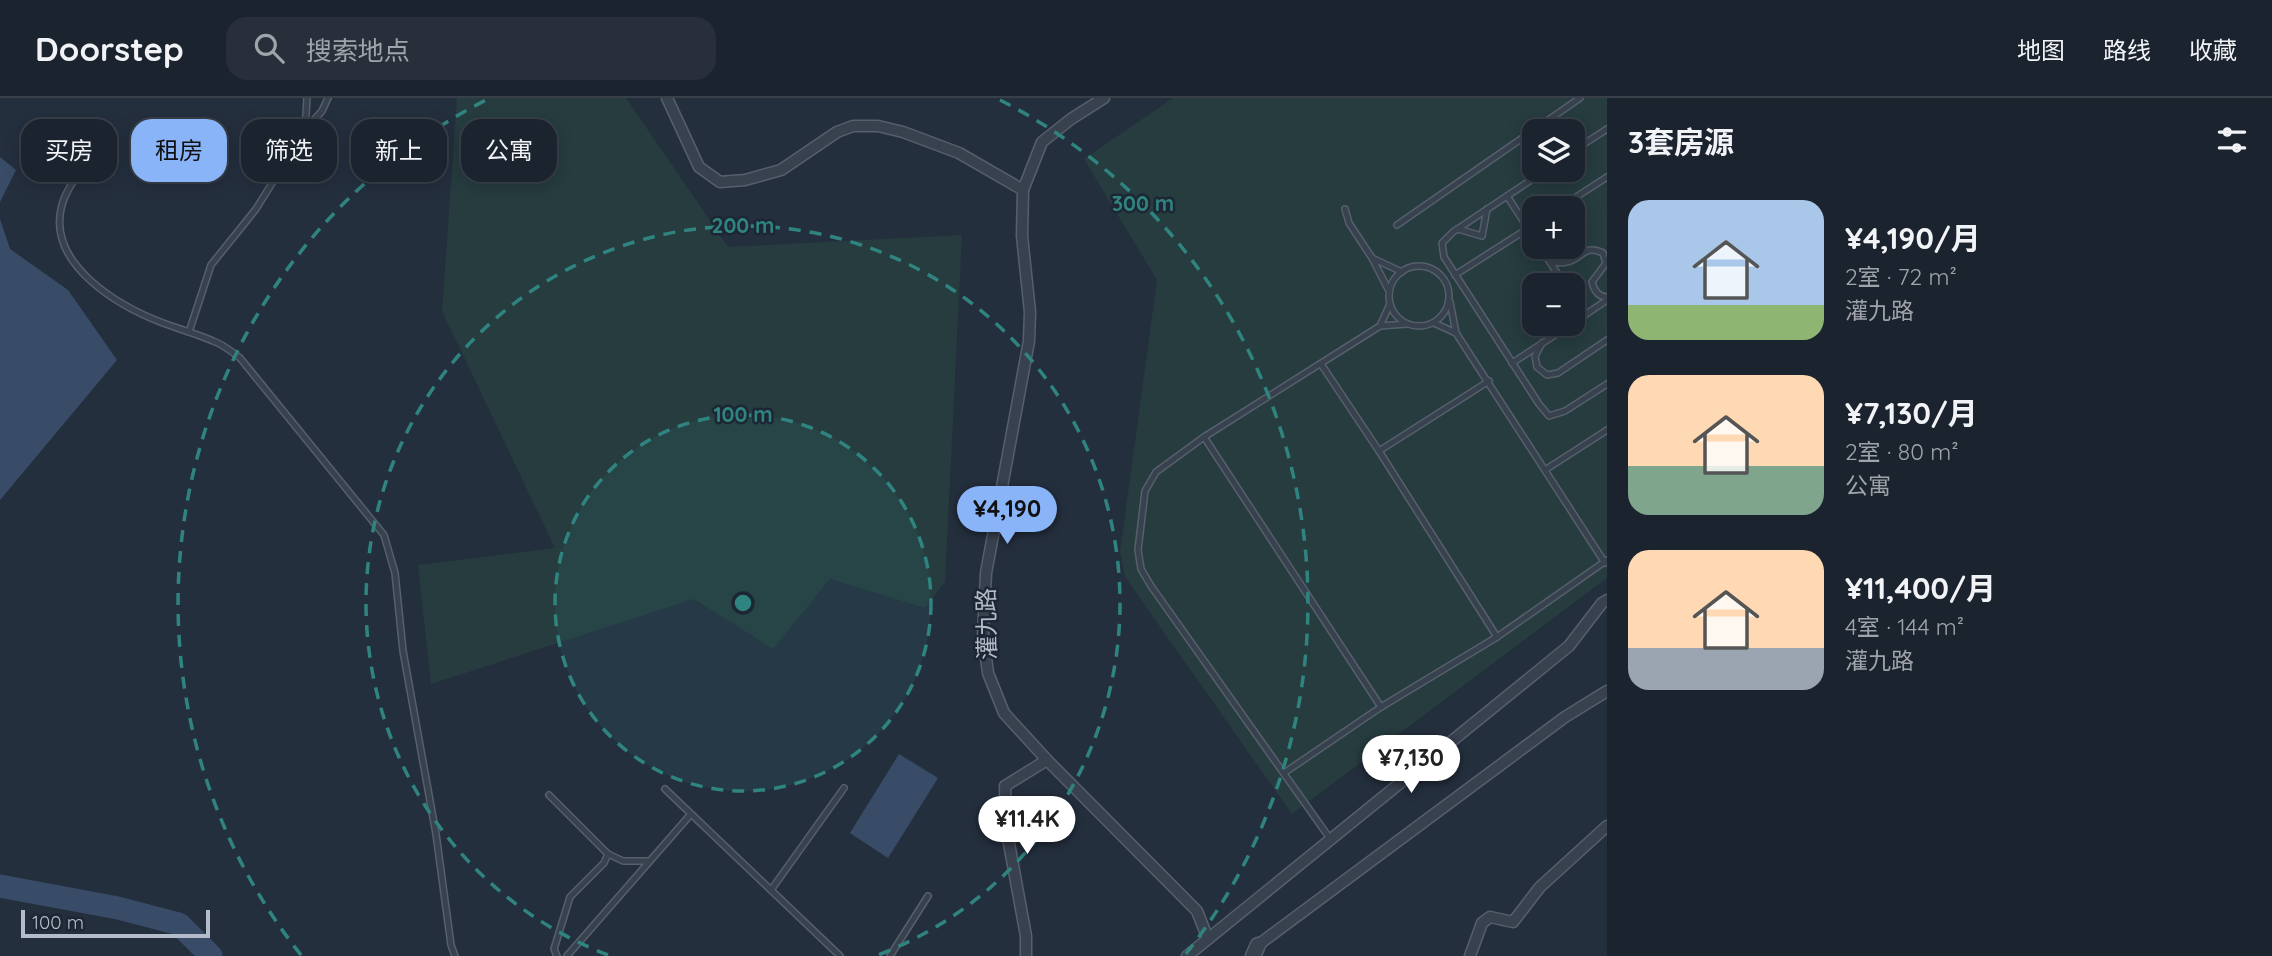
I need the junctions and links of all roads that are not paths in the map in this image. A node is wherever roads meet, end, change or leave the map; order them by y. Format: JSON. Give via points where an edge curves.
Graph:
{"nodes":[{"id":1,"x":307,"y":98,"type":"edge"},
{"id":2,"x":328,"y":98,"type":"edge"},
{"id":3,"x":667,"y":98,"type":"edge"},
{"id":4,"x":1104,"y":98,"type":"edge"},
{"id":5,"x":1580,"y":98,"type":"edge"},
{"id":6,"x":306,"y":119,"type":"edge"},
{"id":7,"x":314,"y":119,"type":"edge"},
{"id":8,"x":1607,"y":129,"type":"edge"},
{"id":9,"x":1585,"y":143,"type":"edge"},
{"id":10,"x":1606,"y":179,"type":"edge"},
{"id":11,"x":74,"y":182,"type":"edge"},
{"id":12,"x":273,"y":182,"type":"edge"},
{"id":13,"x":1528,"y":182,"type":"edge"},
{"id":14,"x":1023,"y":190,"type":"junction"},
{"id":15,"x":1507,"y":196,"type":"junction"},
{"id":16,"x":1578,"y":196,"type":"edge"},
{"id":17,"x":1345,"y":209,"type":"dead end"},
{"id":18,"x":1487,"y":209,"type":"junction"},
{"id":19,"x":1522,"y":219,"type":"edge"},
{"id":20,"x":1397,"y":225,"type":"dead end"},
{"id":21,"x":1457,"y":229,"type":"junction"},
{"id":22,"x":1522,"y":232,"type":"edge"},
{"id":23,"x":1372,"y":258,"type":"junction"},
{"id":24,"x":1548,"y":259,"type":"edge"},
{"id":25,"x":1550,"y":262,"type":"junction"},
{"id":26,"x":1402,"y":272,"type":"junction"},
{"id":27,"x":1557,"y":273,"type":"edge"},
{"id":28,"x":1455,"y":275,"type":"junction"},
{"id":29,"x":1390,"y":291,"type":"junction"},
{"id":30,"x":1607,"y":299,"type":"edge"},
{"id":31,"x":1450,"y":301,"type":"junction"},
{"id":32,"x":1390,"y":304,"type":"junction"},
{"id":33,"x":1585,"y":315,"type":"edge"},
{"id":34,"x":1434,"y":323,"type":"junction"},
{"id":35,"x":1407,"y":324,"type":"junction"},
{"id":36,"x":1380,"y":326,"type":"junction"},
{"id":37,"x":189,"y":332,"type":"junction"},
{"id":38,"x":1456,"y":333,"type":"junction"},
{"id":39,"x":1552,"y":336,"type":"edge"},
{"id":40,"x":1607,"y":340,"type":"edge"},
{"id":41,"x":1542,"y":343,"type":"junction"},
{"id":42,"x":1512,"y":363,"type":"junction"},
{"id":43,"x":1321,"y":364,"type":"junction"},
{"id":44,"x":1489,"y":381,"type":"junction"},
{"id":45,"x":1607,"y":384,"type":"edge"},
{"id":46,"x":1607,"y":430,"type":"edge"},
{"id":47,"x":1204,"y":436,"type":"junction"},
{"id":48,"x":1379,"y":451,"type":"junction"},
{"id":49,"x":1545,"y":470,"type":"junction"},
{"id":50,"x":1606,"y":562,"type":"edge"},
{"id":51,"x":1607,"y":600,"type":"edge"},
{"id":52,"x":1497,"y":637,"type":"junction"},
{"id":53,"x":1607,"y":691,"type":"edge"},
{"id":54,"x":1381,"y":706,"type":"junction"},
{"id":55,"x":1047,"y":760,"type":"junction"},
{"id":56,"x":1284,"y":773,"type":"junction"},
{"id":57,"x":665,"y":789,"type":"dead end"},
{"id":58,"x":844,"y":789,"type":"dead end"},
{"id":59,"x":549,"y":795,"type":"dead end"},
{"id":60,"x":691,"y":814,"type":"junction"},
{"id":61,"x":1606,"y":829,"type":"edge"},
{"id":62,"x":1331,"y":840,"type":"junction"},
{"id":63,"x":608,"y":854,"type":"junction"},
{"id":64,"x":649,"y":861,"type":"junction"},
{"id":65,"x":771,"y":890,"type":"junction"},
{"id":66,"x":928,"y":896,"type":"dead end"},
{"id":67,"x":1209,"y":939,"type":"junction"},
{"id":68,"x":1255,"y":950,"type":"edge"},
{"id":69,"x":456,"y":956,"type":"edge"},
{"id":70,"x":557,"y":956,"type":"edge"},
{"id":71,"x":567,"y":956,"type":"edge"},
{"id":72,"x":840,"y":956,"type":"edge"},
{"id":73,"x":890,"y":956,"type":"edge"},
{"id":74,"x":1026,"y":956,"type":"edge"},
{"id":75,"x":1187,"y":956,"type":"edge"},
{"id":76,"x":1470,"y":956,"type":"edge"}],
"edges":[{"from":1,"to":6,"type":"lane"},
{"from":2,"to":7,"type":"lane"},
{"from":3,"to":14,"type":"street","via":[[698,167],[720,182],[781,170],[837,132],[853,126],[878,126],[959,153]]},
{"from":4,"to":14,"type":"street","name":"灌九路","via":[[1042,142]]},
{"from":5,"to":20,"type":"lane"},
{"from":8,"to":9,"type":"lane"},
{"from":10,"to":16,"type":"lane"},
{"from":11,"to":37,"type":"lane","via":[[61,208],[59,232],[69,258],[114,298]]},
{"from":12,"to":37,"type":"lane","via":[[211,265]]},
{"from":13,"to":15,"type":"lane"},
{"from":14,"to":55,"type":"street","name":"灌九路","via":[[1029,341],[986,573],[982,635],[988,673],[1004,713]]},
{"from":15,"to":18,"type":"lane"},
{"from":15,"to":19,"type":"lane"},
{"from":17,"to":23,"type":"lane"},
{"from":18,"to":21,"type":"lane"},
{"from":18,"to":21,"type":"lane","via":[[1482,236]]},
{"from":21,"to":28,"type":"lane","via":[[1442,243]]},
{"from":22,"to":28,"type":"lane"},
{"from":23,"to":26,"type":"lane"},
{"from":23,"to":29,"type":"lane"},
{"from":24,"to":25,"type":"lane"},
{"from":25,"to":27,"type":"lane"},
{"from":25,"to":30,"type":"lane","via":[[1568,262],[1586,250],[1603,253],[1606,263],[1592,282],[1595,291]]},
{"from":26,"to":29,"type":"lane"},
{"from":26,"to":31,"type":"lane","via":[[1418,266],[1436,270],[1447,284]]},
{"from":28,"to":42,"type":"lane"},
{"from":29,"to":32,"type":"lane"},
{"from":30,"to":33,"type":"lane"},
{"from":31,"to":34,"type":"lane"},
{"from":31,"to":38,"type":"lane"},
{"from":32,"to":35,"type":"lane"},
{"from":32,"to":36,"type":"lane"},
{"from":34,"to":35,"type":"lane"},
{"from":34,"to":38,"type":"lane"},
{"from":35,"to":36,"type":"lane"},
{"from":36,"to":43,"type":"lane"},
{"from":37,"to":69,"type":"lane","via":[[216,341],[240,358],[384,535],[395,573],[403,651]]},
{"from":38,"to":44,"type":"lane"},
{"from":39,"to":41,"type":"lane"},
{"from":40,"to":41,"type":"lane","via":[[1558,373],[1547,374],[1537,367],[1535,356]]},
{"from":41,"to":42,"type":"lane"},
{"from":42,"to":45,"type":"lane","via":[[1549,416]]},
{"from":43,"to":47,"type":"lane"},
{"from":43,"to":48,"type":"lane"},
{"from":44,"to":48,"type":"lane"},
{"from":44,"to":49,"type":"lane"},
{"from":46,"to":49,"type":"lane"},
{"from":47,"to":54,"type":"lane"},
{"from":47,"to":56,"type":"lane","via":[[1156,472],[1145,492],[1138,550],[1141,569]]},
{"from":48,"to":52,"type":"lane"},
{"from":49,"to":50,"type":"lane"},
{"from":50,"to":52,"type":"lane"},
{"from":51,"to":62,"type":"street","via":[[1569,646]]},
{"from":52,"to":54,"type":"lane"},
{"from":53,"to":68,"type":"street","via":[[1565,717]]},
{"from":54,"to":56,"type":"lane"},
{"from":55,"to":67,"type":"street","name":"灌九路","via":[[1197,911]]},
{"from":55,"to":74,"type":"street","via":[[1005,786],[1006,827]]},
{"from":56,"to":62,"type":"lane"},
{"from":57,"to":60,"type":"lane"},
{"from":58,"to":65,"type":"lane"},
{"from":59,"to":63,"type":"lane"},
{"from":60,"to":64,"type":"lane"},
{"from":60,"to":65,"type":"lane"},
{"from":61,"to":76,"type":"street","via":[[1540,887],[1513,922],[1490,918],[1482,923]]},
{"from":62,"to":67,"type":"street"},
{"from":63,"to":64,"type":"lane","via":[[623,861]]},
{"from":63,"to":70,"type":"lane","via":[[570,897],[554,949]]},
{"from":64,"to":71,"type":"lane"},
{"from":65,"to":72,"type":"lane"},
{"from":66,"to":73,"type":"lane"},
{"from":67,"to":75,"type":"street"}]}
